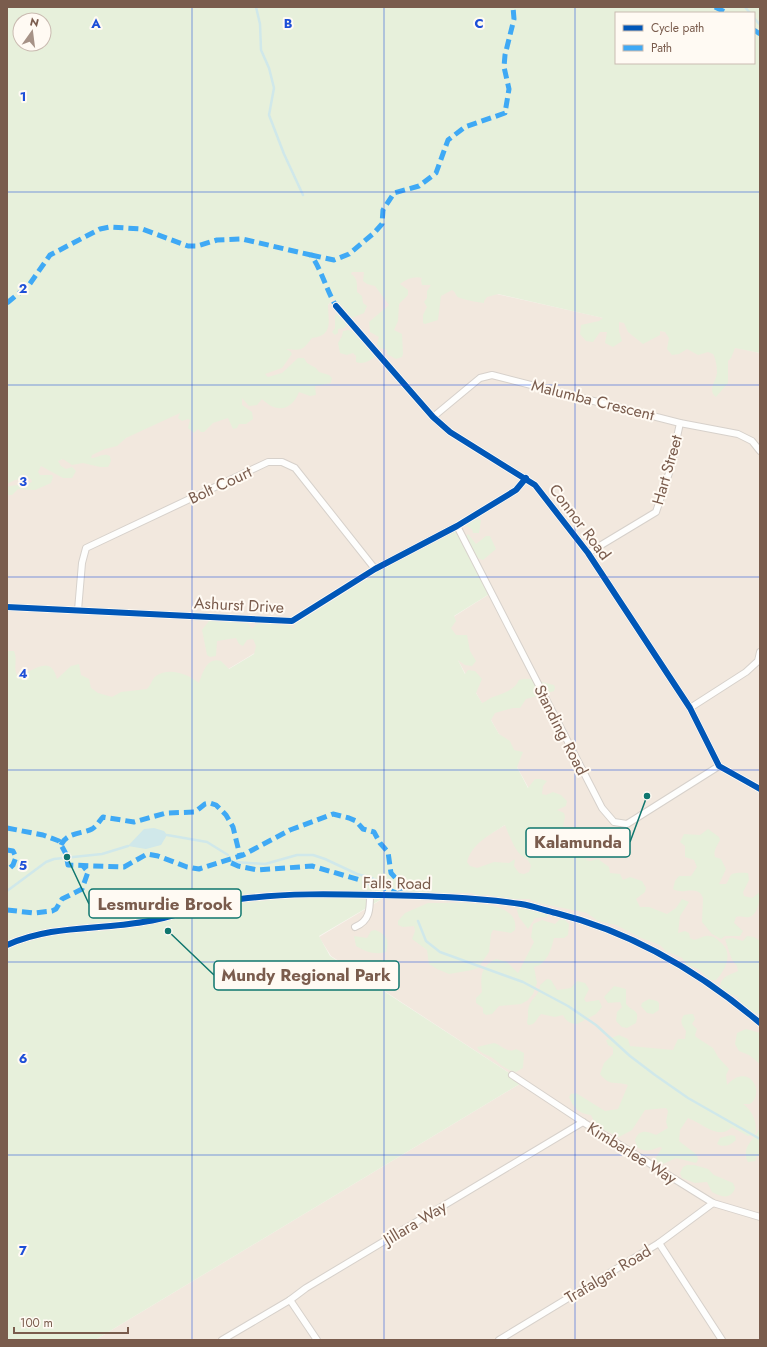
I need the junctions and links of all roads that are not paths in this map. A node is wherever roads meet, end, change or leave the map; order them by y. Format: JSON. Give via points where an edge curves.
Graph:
{"nodes":[{"id":1,"x":336,"y":306,"type":"dead end"},
{"id":2,"x":433,"y":417,"type":"junction"},
{"id":3,"x":680,"y":422,"type":"junction"},
{"id":4,"x":760,"y":451,"type":"edge"},
{"id":5,"x":526,"y":478,"type":"junction"},
{"id":6,"x":457,"y":526,"type":"junction"},
{"id":7,"x":588,"y":553,"type":"junction"},
{"id":8,"x":375,"y":569,"type":"junction"},
{"id":9,"x":7,"y":607,"type":"edge"},
{"id":10,"x":78,"y":610,"type":"junction"},
{"id":11,"x":760,"y":652,"type":"edge"},
{"id":12,"x":690,"y":708,"type":"junction"},
{"id":13,"x":719,"y":766,"type":"junction"},
{"id":14,"x":760,"y":788,"type":"edge"},
{"id":15,"x":370,"y":895,"type":"junction"},
{"id":16,"x":355,"y":927,"type":"dead end"},
{"id":17,"x":7,"y":945,"type":"edge"},
{"id":18,"x":760,"y":1023,"type":"edge"},
{"id":19,"x":512,"y":1075,"type":"dead end"},
{"id":20,"x":583,"y":1122,"type":"junction"},
{"id":21,"x":713,"y":1203,"type":"junction"},
{"id":22,"x":760,"y":1217,"type":"edge"},
{"id":23,"x":659,"y":1243,"type":"junction"},
{"id":24,"x":290,"y":1300,"type":"junction"},
{"id":25,"x":222,"y":1340,"type":"edge"},
{"id":26,"x":317,"y":1340,"type":"edge"},
{"id":27,"x":499,"y":1340,"type":"edge"},
{"id":28,"x":722,"y":1340,"type":"edge"}],
"edges":[{"from":1,"to":2,"type":"street","name":"Connor Road"},
{"from":2,"to":3,"type":"street","name":"Malumba Crescent","via":[[480,378],[492,375]]},
{"from":2,"to":5,"type":"street","name":"Connor Road","via":[[450,432]]},
{"from":3,"to":4,"type":"street","name":"Malumba Crescent","via":[[738,434],[752,441]]},
{"from":3,"to":7,"type":"street","name":"Hart Street","via":[[670,470],[656,512]]},
{"from":5,"to":6,"type":"street","name":"Ashurst Drive","via":[[516,490]]},
{"from":5,"to":7,"type":"street","name":"Connor Road","via":[[535,484],[550,502]]},
{"from":6,"to":8,"type":"street","name":"Ashurst Drive"},
{"from":6,"to":13,"type":"street","name":"Standing Road","via":[[602,808],[614,822],[627,824]]},
{"from":7,"to":12,"type":"street","name":"Connor Road"},
{"from":8,"to":10,"type":"street","name":"Ashurst Drive","via":[[292,621]]},
{"from":8,"to":10,"type":"street","name":"Bolt Court","via":[[295,468],[282,462],[268,462],[86,548],[82,563]]},
{"from":9,"to":10,"type":"street","name":"Ashurst Drive"},
{"from":11,"to":12,"type":"street","via":[[758,661],[746,672]]},
{"from":12,"to":13,"type":"street","name":"Connor Road"},
{"from":13,"to":14,"type":"street"},
{"from":15,"to":16,"type":"street","via":[[366,922]]},
{"from":15,"to":17,"type":"street","name":"Falls Road","via":[[291,894],[242,899],[144,922],[39,933]]},
{"from":15,"to":18,"type":"street","name":"Falls Road","via":[[463,897],[523,904],[572,917],[611,931],[676,962],[737,1003]]},
{"from":19,"to":20,"type":"street","name":"Kimbarlee Way"},
{"from":20,"to":21,"type":"street","name":"Kimbarlee Way"},
{"from":20,"to":24,"type":"street","name":"Jillara Way"},
{"from":21,"to":22,"type":"street","name":"Kimbarlee Way"},
{"from":21,"to":23,"type":"street","name":"Trafalgar Road"},
{"from":23,"to":27,"type":"street","name":"Trafalgar Road"},
{"from":23,"to":28,"type":"street"},
{"from":24,"to":25,"type":"street","name":"Jillara Way"},
{"from":24,"to":26,"type":"street"}]}
